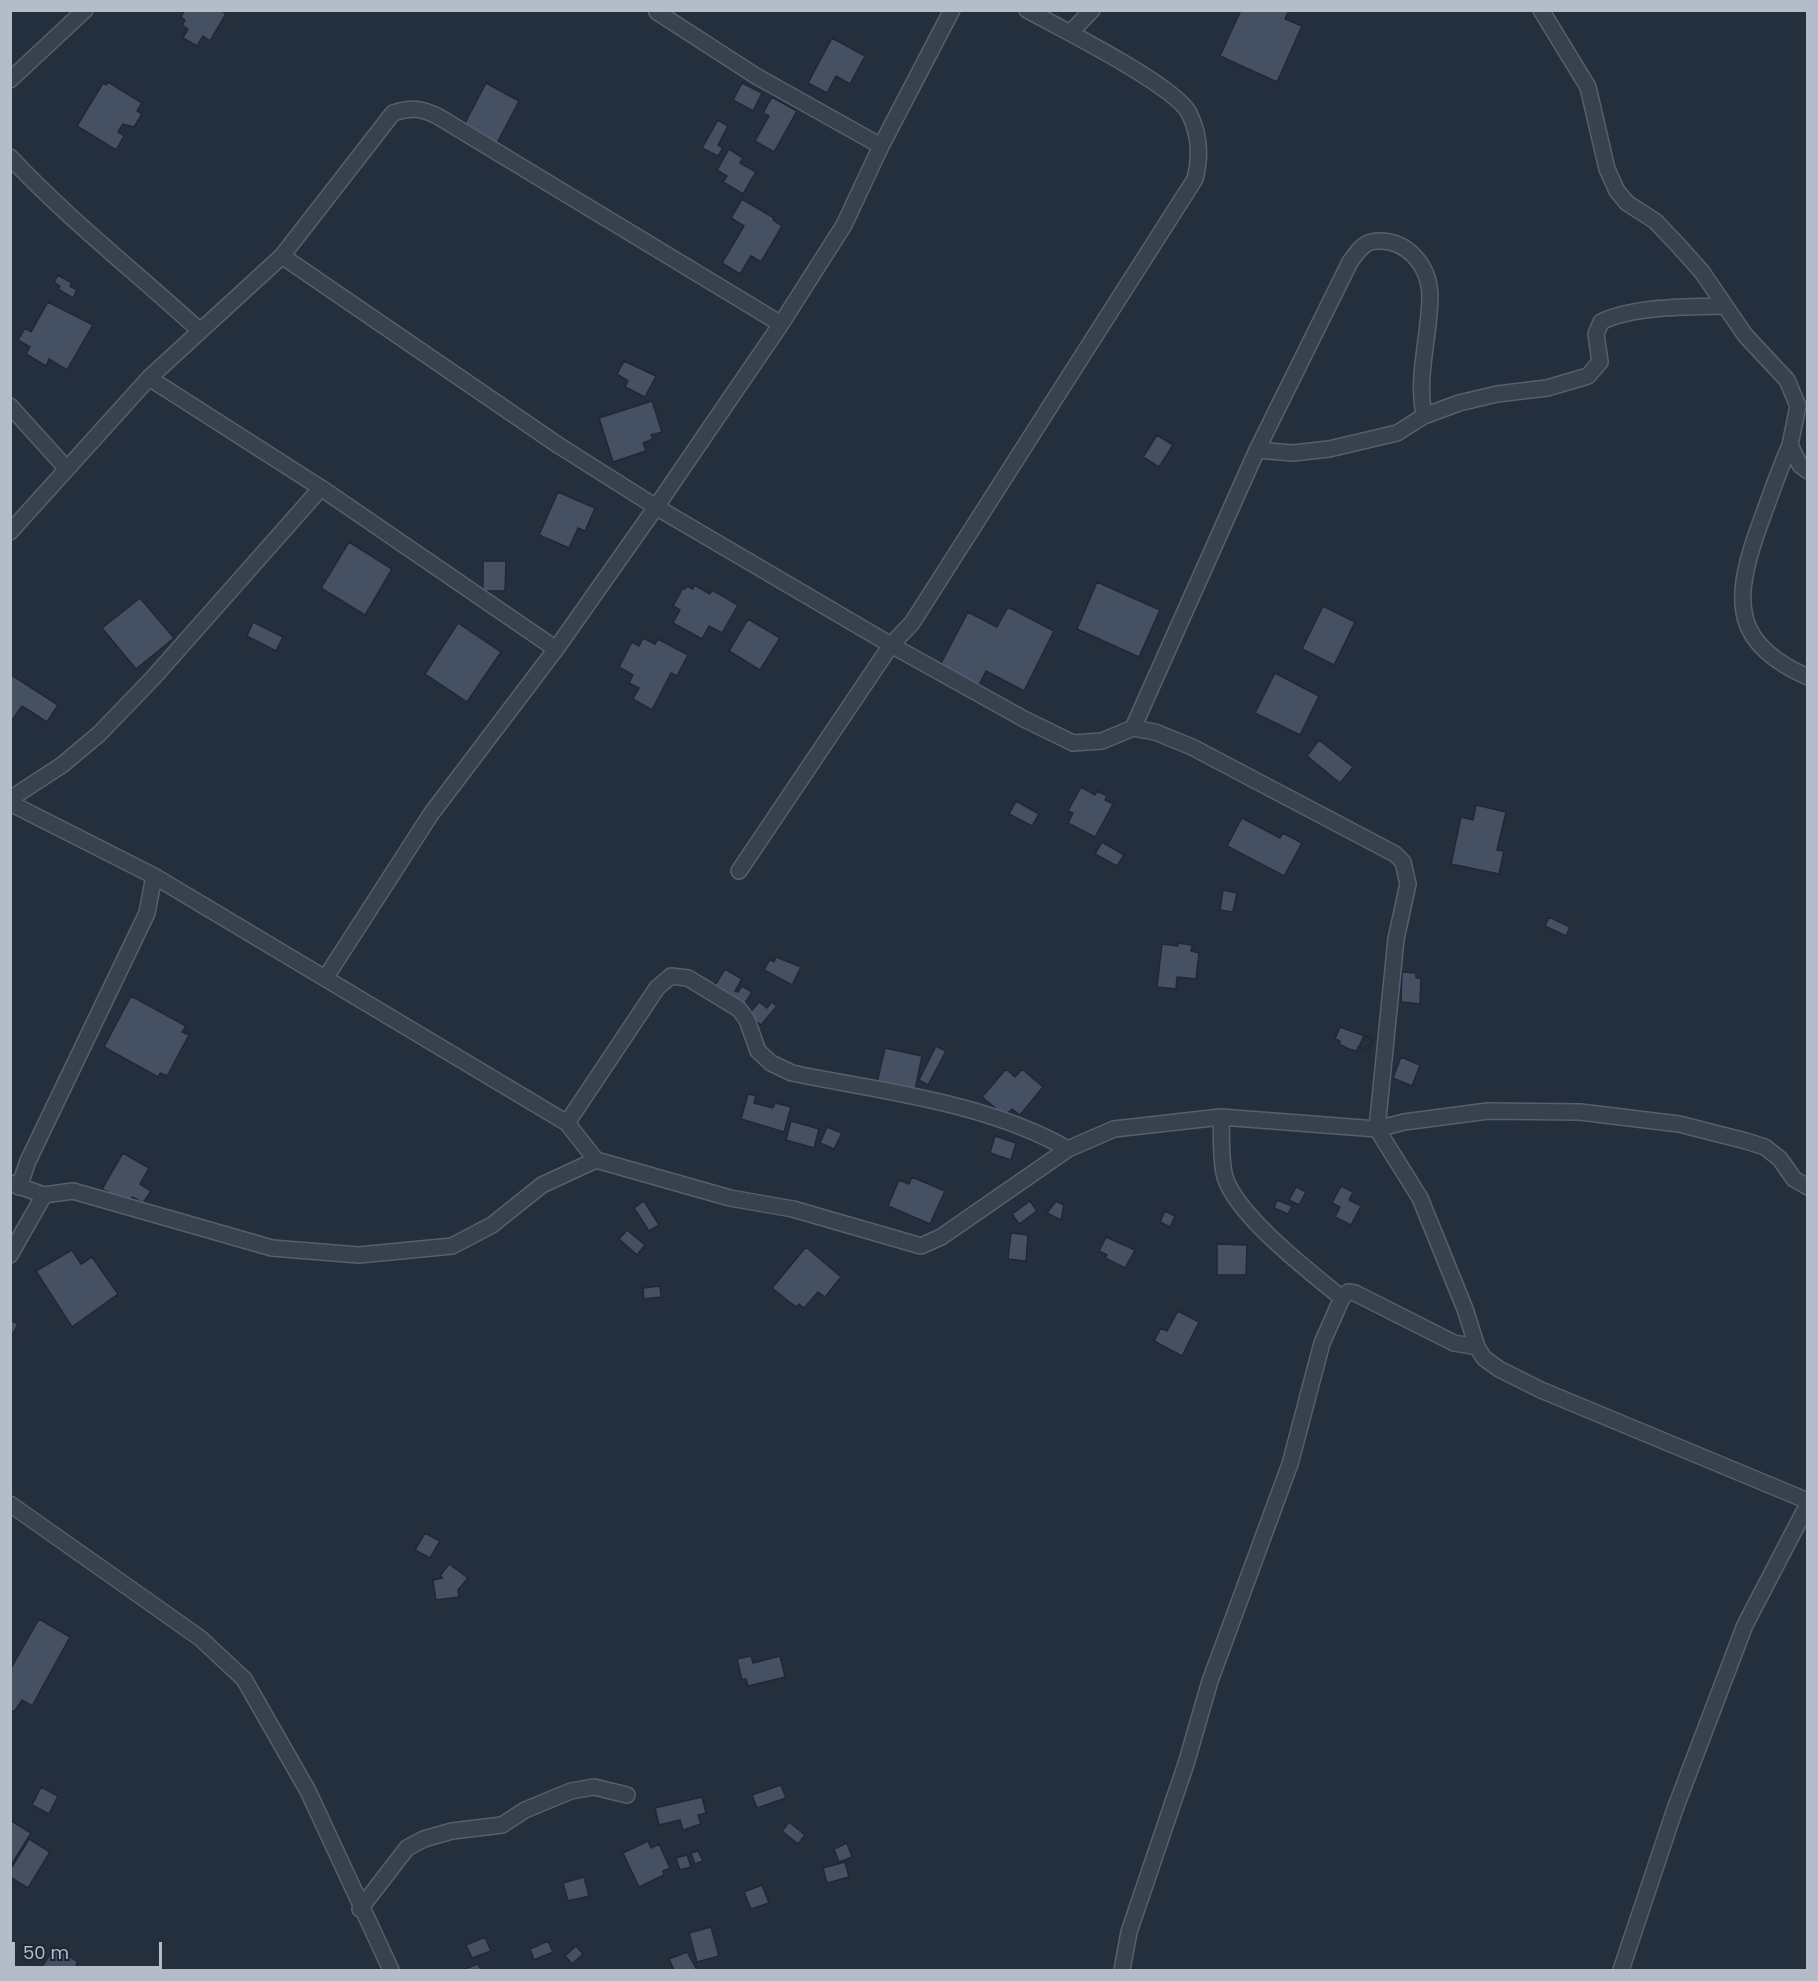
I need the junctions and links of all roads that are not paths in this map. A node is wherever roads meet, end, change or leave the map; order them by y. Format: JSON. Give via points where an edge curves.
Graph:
{"nodes":[{"id":1,"x":85,"y":10,"type":"edge"},
{"id":2,"x":952,"y":10,"type":"edge"},
{"id":3,"x":1027,"y":10,"type":"edge"},
{"id":4,"x":1092,"y":10,"type":"edge"},
{"id":5,"x":1541,"y":10,"type":"edge"},
{"id":6,"x":657,"y":12,"type":"edge"},
{"id":7,"x":1070,"y":33,"type":"junction"},
{"id":8,"x":10,"y":80,"type":"edge"},
{"id":9,"x":881,"y":146,"type":"junction"},
{"id":10,"x":10,"y":157,"type":"edge"},
{"id":11,"x":282,"y":256,"type":"junction"},
{"id":12,"x":1723,"y":306,"type":"junction"},
{"id":13,"x":781,"y":324,"type":"junction"},
{"id":14,"x":200,"y":331,"type":"junction"},
{"id":15,"x":149,"y":378,"type":"junction"},
{"id":16,"x":10,"y":406,"type":"edge"},
{"id":17,"x":1424,"y":416,"type":"junction"},
{"id":18,"x":1790,"y":445,"type":"junction"},
{"id":19,"x":1257,"y":450,"type":"junction"},
{"id":20,"x":67,"y":469,"type":"junction"},
{"id":21,"x":1808,"y":471,"type":"edge"},
{"id":22,"x":321,"y":488,"type":"junction"},
{"id":23,"x":657,"y":507,"type":"junction"},
{"id":24,"x":10,"y":531,"type":"edge"},
{"id":25,"x":891,"y":645,"type":"junction"},
{"id":26,"x":556,"y":649,"type":"junction"},
{"id":27,"x":1808,"y":677,"type":"edge"},
{"id":28,"x":1134,"y":728,"type":"junction"},
{"id":29,"x":10,"y":801,"type":"edge"},
{"id":30,"x":739,"y":871,"type":"dead end"},
{"id":31,"x":154,"y":876,"type":"junction"},
{"id":32,"x":326,"y":977,"type":"junction"},
{"id":33,"x":1221,"y":1117,"type":"junction"},
{"id":34,"x":567,"y":1123,"type":"junction"},
{"id":35,"x":1377,"y":1129,"type":"junction"},
{"id":36,"x":1068,"y":1149,"type":"junction"},
{"id":37,"x":596,"y":1160,"type":"junction"},
{"id":38,"x":15,"y":1185,"type":"edge"},
{"id":39,"x":1808,"y":1187,"type":"edge"},
{"id":40,"x":44,"y":1195,"type":"junction"},
{"id":41,"x":10,"y":1255,"type":"edge"},
{"id":42,"x":1342,"y":1298,"type":"junction"},
{"id":43,"x":1477,"y":1347,"type":"junction"},
{"id":44,"x":1808,"y":1503,"type":"edge"},
{"id":45,"x":10,"y":1504,"type":"edge"},
{"id":46,"x":627,"y":1795,"type":"dead end"},
{"id":47,"x":360,"y":1909,"type":"junction"},
{"id":48,"x":391,"y":1971,"type":"edge"},
{"id":49,"x":1122,"y":1971,"type":"edge"},
{"id":50,"x":1620,"y":1971,"type":"edge"}],
"edges":[{"from":1,"to":8,"type":"street"},
{"from":2,"to":9,"type":"street"},
{"from":3,"to":7,"type":"street"},
{"from":4,"to":7,"type":"street"},
{"from":5,"to":12,"type":"street","via":[[1588,87],[1607,169],[1617,191],[1677,243],[1702,272]]},
{"from":6,"to":9,"type":"street","via":[[756,76]]},
{"from":7,"to":25,"type":"street","via":[[1160,86],[1188,111],[1199,143],[1195,179],[912,623]]},
{"from":9,"to":13,"type":"street","via":[[844,225]]},
{"from":10,"to":14,"type":"street","via":[[51,200]]},
{"from":11,"to":13,"type":"street","via":[[393,113],[423,109]]},
{"from":11,"to":14,"type":"street"},
{"from":11,"to":23,"type":"street","via":[[558,445]]},
{"from":12,"to":17,"type":"street","via":[[1612,316],[1601,322],[1596,334],[1600,362],[1588,376],[1547,388],[1459,403]]},
{"from":12,"to":18,"type":"street","via":[[1745,335],[1779,368],[1793,391],[1798,406]]},
{"from":13,"to":23,"type":"street"},
{"from":14,"to":15,"type":"street"},
{"from":15,"to":20,"type":"street"},
{"from":15,"to":22,"type":"street"},
{"from":16,"to":20,"type":"street"},
{"from":17,"to":19,"type":"street","via":[[1397,433],[1329,449],[1293,453]]},
{"from":17,"to":19,"type":"street","via":[[1420,383],[1430,294],[1422,267],[1410,249],[1386,241],[1370,241],[1350,262]]},
{"from":18,"to":21,"type":"street","via":[[1800,465]]},
{"from":18,"to":27,"type":"street","via":[[1745,566],[1741,590],[1746,620],[1761,645]]},
{"from":19,"to":28,"type":"street"},
{"from":20,"to":24,"type":"street"},
{"from":22,"to":26,"type":"street"},
{"from":22,"to":29,"type":"street","via":[[99,734]]},
{"from":23,"to":25,"type":"street"},
{"from":23,"to":26,"type":"street"},
{"from":25,"to":28,"type":"street","via":[[1073,743],[1102,741]]},
{"from":25,"to":30,"type":"street"},
{"from":26,"to":32,"type":"street","via":[[431,814]]},
{"from":28,"to":35,"type":"street","via":[[1192,747],[1395,854],[1403,862],[1408,884],[1396,939]]},
{"from":29,"to":31,"type":"street"},
{"from":31,"to":32,"type":"street"},
{"from":31,"to":38,"type":"street","via":[[147,913]]},
{"from":32,"to":34,"type":"street"},
{"from":33,"to":35,"type":"street"},
{"from":33,"to":36,"type":"street","via":[[1114,1128]]},
{"from":33,"to":42,"type":"street","via":[[1225,1175],[1230,1189],[1280,1248]]},
{"from":34,"to":36,"type":"street","via":[[657,987],[671,976],[688,978],[740,1010],[758,1051],[771,1063],[792,1073],[986,1114],[1040,1133]]},
{"from":34,"to":37,"type":"street"},
{"from":35,"to":39,"type":"street","via":[[1488,1111],[1580,1112],[1668,1123],[1765,1147],[1780,1159],[1794,1179]]},
{"from":35,"to":43,"type":"street","via":[[1420,1198]]},
{"from":36,"to":37,"type":"street","via":[[941,1237],[921,1246],[793,1209],[729,1198]]},
{"from":37,"to":40,"type":"street","via":[[542,1185],[492,1225],[452,1246],[359,1256],[272,1248],[73,1191]]},
{"from":38,"to":40,"type":"street"},
{"from":40,"to":41,"type":"street"},
{"from":42,"to":43,"type":"street","via":[[1348,1292],[1355,1293],[1454,1342]]},
{"from":42,"to":49,"type":"street","via":[[1322,1343],[1290,1464],[1210,1681],[1129,1932]]},
{"from":43,"to":44,"type":"street","via":[[1498,1369],[1541,1390]]},
{"from":44,"to":50,"type":"street","via":[[1745,1625],[1675,1809]]},
{"from":45,"to":47,"type":"street","via":[[200,1638],[244,1679],[308,1791]]},
{"from":46,"to":47,"type":"street","via":[[594,1787],[570,1791],[525,1810],[502,1825],[424,1839],[407,1848]]},
{"from":47,"to":48,"type":"street"}]}
